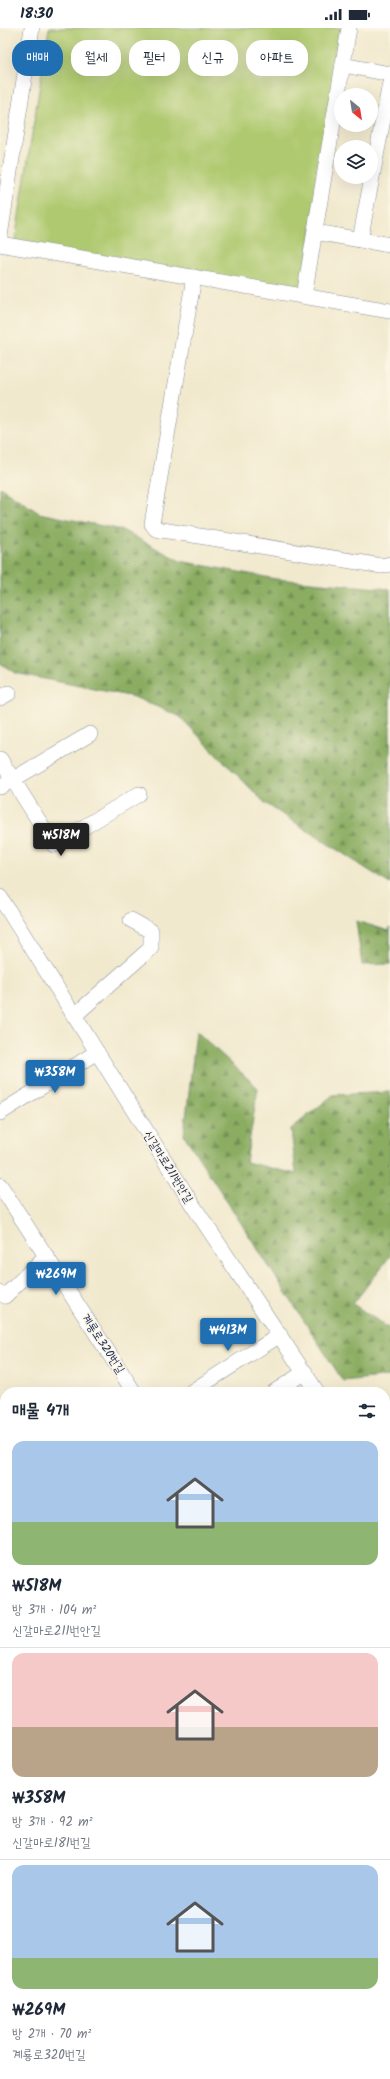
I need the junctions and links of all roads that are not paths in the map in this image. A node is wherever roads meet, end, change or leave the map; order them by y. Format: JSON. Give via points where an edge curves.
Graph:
{"nodes":[{"id":1,"x":32,"y":28,"type":"edge"},
{"id":2,"x":349,"y":28,"type":"edge"},
{"id":3,"x":343,"y":65,"type":"junction"},
{"id":4,"x":390,"y":74,"type":"edge"},
{"id":5,"x":390,"y":83,"type":"edge"},
{"id":6,"x":315,"y":232,"type":"junction"},
{"id":7,"x":0,"y":236,"type":"edge"},
{"id":8,"x":360,"y":240,"type":"junction"},
{"id":9,"x":0,"y":244,"type":"edge"},
{"id":10,"x":390,"y":245,"type":"edge"},
{"id":11,"x":194,"y":277,"type":"junction"},
{"id":12,"x":304,"y":296,"type":"junction"},
{"id":13,"x":390,"y":311,"type":"edge"},
{"id":14,"x":390,"y":564,"type":"edge"},
{"id":15,"x":90,"y":734,"type":"dead end"},
{"id":16,"x":0,"y":759,"type":"edge"},
{"id":17,"x":6,"y":783,"type":"edge"},
{"id":18,"x":139,"y":794,"type":"dead end"},
{"id":19,"x":0,"y":897,"type":"edge"},
{"id":20,"x":131,"y":920,"type":"dead end"},
{"id":21,"x":74,"y":1016,"type":"junction"},
{"id":22,"x":96,"y":1052,"type":"junction"},
{"id":23,"x":0,"y":1113,"type":"edge"},
{"id":24,"x":0,"y":1185,"type":"edge"},
{"id":25,"x":46,"y":1256,"type":"junction"},
{"id":26,"x":0,"y":1293,"type":"edge"},
{"id":27,"x":280,"y":1335,"type":"junction"},
{"id":28,"x":305,"y":1372,"type":"junction"},
{"id":29,"x":131,"y":1387,"type":"edge"},
{"id":30,"x":199,"y":1387,"type":"edge"},
{"id":31,"x":282,"y":1387,"type":"edge"},
{"id":32,"x":314,"y":1387,"type":"edge"}],
"edges":[{"from":1,"to":7,"type":"street"},
{"from":2,"to":3,"type":"street"},
{"from":3,"to":4,"type":"street"},
{"from":3,"to":6,"type":"street"},
{"from":5,"to":8,"type":"street"},
{"from":6,"to":8,"type":"street"},
{"from":6,"to":12,"type":"street"},
{"from":8,"to":10,"type":"street"},
{"from":9,"to":11,"type":"street"},
{"from":11,"to":12,"type":"street"},
{"from":11,"to":14,"type":"street","via":[[152,524],[156,529],[382,566]]},
{"from":12,"to":13,"type":"street"},
{"from":15,"to":17,"type":"street"},
{"from":16,"to":17,"type":"street"},
{"from":17,"to":18,"type":"street","via":[[54,845]]},
{"from":19,"to":21,"type":"street","name":"신갈마로211번안길"},
{"from":20,"to":21,"type":"street","via":[[151,931],[151,948]]},
{"from":21,"to":22,"type":"street","name":"신갈마로211번안길"},
{"from":22,"to":23,"type":"street"},
{"from":22,"to":27,"type":"street","name":"신갈마로211번안길","via":[[192,1204]]},
{"from":24,"to":25,"type":"street","name":"계룡로320번길"},
{"from":25,"to":26,"type":"street","via":[[5,1296]]},
{"from":25,"to":29,"type":"street","name":"계룡로320번길"},
{"from":27,"to":28,"type":"street","name":"신갈마로211번안길"},
{"from":27,"to":30,"type":"street"},
{"from":28,"to":31,"type":"street"},
{"from":28,"to":32,"type":"street","name":"신갈마로211번안길"}]}
